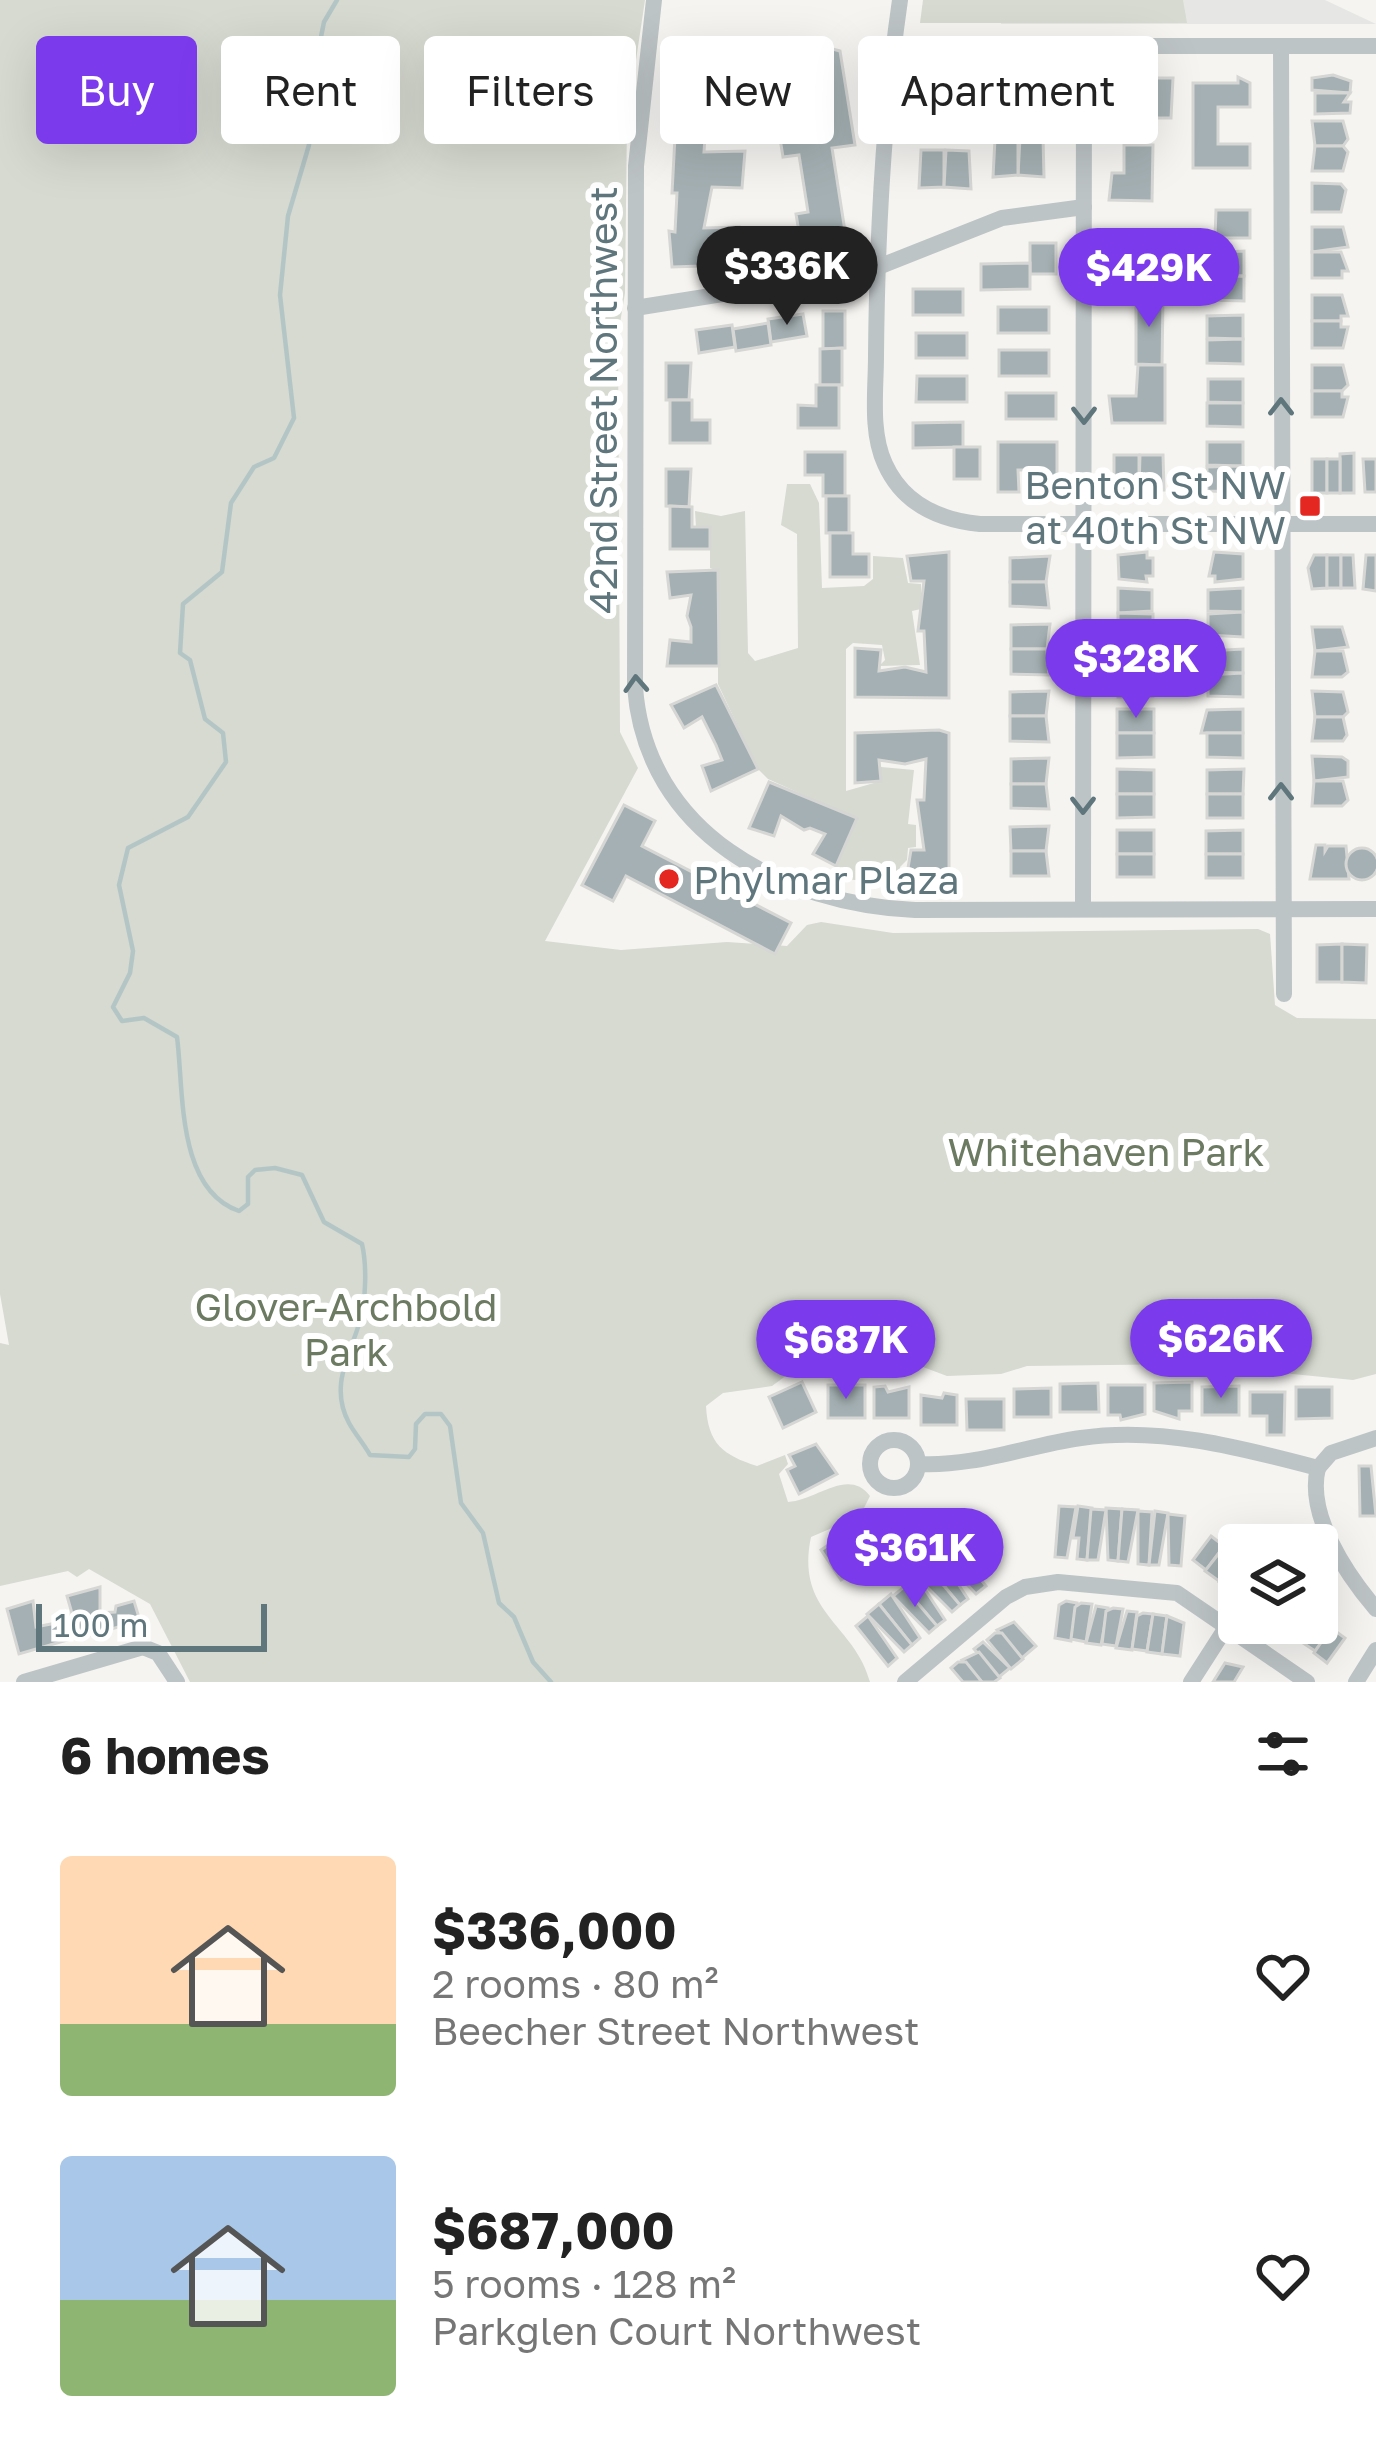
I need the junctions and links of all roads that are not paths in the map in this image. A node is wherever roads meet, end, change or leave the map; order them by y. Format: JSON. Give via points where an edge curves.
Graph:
{"nodes":[{"id":1,"x":653,"y":0,"type":"edge"},
{"id":2,"x":900,"y":0,"type":"edge"},
{"id":3,"x":895,"y":36,"type":"edge"},
{"id":4,"x":1158,"y":46,"type":"edge"},
{"id":5,"x":1281,"y":46,"type":"junction"},
{"id":6,"x":1376,"y":46,"type":"edge"},
{"id":7,"x":886,"y":144,"type":"edge"},
{"id":8,"x":1084,"y":144,"type":"edge"},
{"id":9,"x":1084,"y":208,"type":"junction"},
{"id":10,"x":878,"y":268,"type":"junction"},
{"id":11,"x":635,"y":308,"type":"junction"},
{"id":12,"x":1084,"y":524,"type":"junction"},
{"id":13,"x":1281,"y":524,"type":"junction"},
{"id":14,"x":1376,"y":524,"type":"edge"},
{"id":15,"x":1083,"y":909,"type":"junction"},
{"id":16,"x":1281,"y":909,"type":"junction"},
{"id":17,"x":1376,"y":909,"type":"edge"},
{"id":18,"x":1284,"y":994,"type":"dead end"},
{"id":19,"x":1376,"y":1438,"type":"edge"},
{"id":20,"x":918,"y":1464,"type":"dead end"},
{"id":21,"x":1318,"y":1468,"type":"junction"},
{"id":22,"x":1376,"y":1609,"type":"edge"},
{"id":23,"x":1218,"y":1620,"type":"edge"},
{"id":24,"x":1218,"y":1640,"type":"edge"},
{"id":25,"x":1253,"y":1644,"type":"edge"},
{"id":26,"x":1376,"y":1650,"type":"edge"},
{"id":27,"x":24,"y":1682,"type":"edge"},
{"id":28,"x":177,"y":1682,"type":"edge"},
{"id":29,"x":905,"y":1682,"type":"edge"},
{"id":30,"x":1191,"y":1682,"type":"edge"},
{"id":31,"x":1307,"y":1682,"type":"edge"},
{"id":32,"x":1356,"y":1682,"type":"edge"}],
"edges":[{"from":1,"to":11,"type":"street","name":"42nd Street Northwest","via":[[637,132]]},
{"from":2,"to":3,"type":"street"},
{"from":4,"to":5,"type":"street"},
{"from":5,"to":6,"type":"street"},
{"from":13,"to":5,"type":"street","one_way":true},
{"from":7,"to":10,"type":"street"},
{"from":8,"to":9,"type":"street"},
{"from":9,"to":10,"type":"street","via":[[1002,218]]},
{"from":9,"to":12,"type":"street","one_way":true},
{"from":10,"to":11,"type":"street"},
{"from":10,"to":12,"type":"street","via":[[876,422],[894,480],[936,515],[980,524]]},
{"from":15,"to":11,"type":"street","name":"42nd Street Northwest","one_way":true,"via":[[897,909],[814,895],[729,854],[672,794],[636,696]]},
{"from":12,"to":13,"type":"street"},
{"from":12,"to":15,"type":"street","one_way":true},
{"from":13,"to":14,"type":"street"},
{"from":16,"to":13,"type":"street","one_way":true},
{"from":15,"to":16,"type":"street","name":"42nd Street Northwest"},
{"from":16,"to":17,"type":"street","name":"42nd Street Northwest"},
{"from":16,"to":18,"type":"street"},
{"from":19,"to":21,"type":"street","via":[[1331,1453]]},
{"from":20,"to":21,"type":"street","via":[[1135,1434]]},
{"from":21,"to":22,"type":"street","via":[[1329,1534]]},
{"from":23,"to":29,"type":"street","via":[[1169,1590],[1036,1583],[1006,1597]]},
{"from":24,"to":30,"type":"street"},
{"from":25,"to":31,"type":"street"},
{"from":26,"to":32,"type":"street"},
{"from":27,"to":28,"type":"street","via":[[143,1647],[158,1652]]}]}
